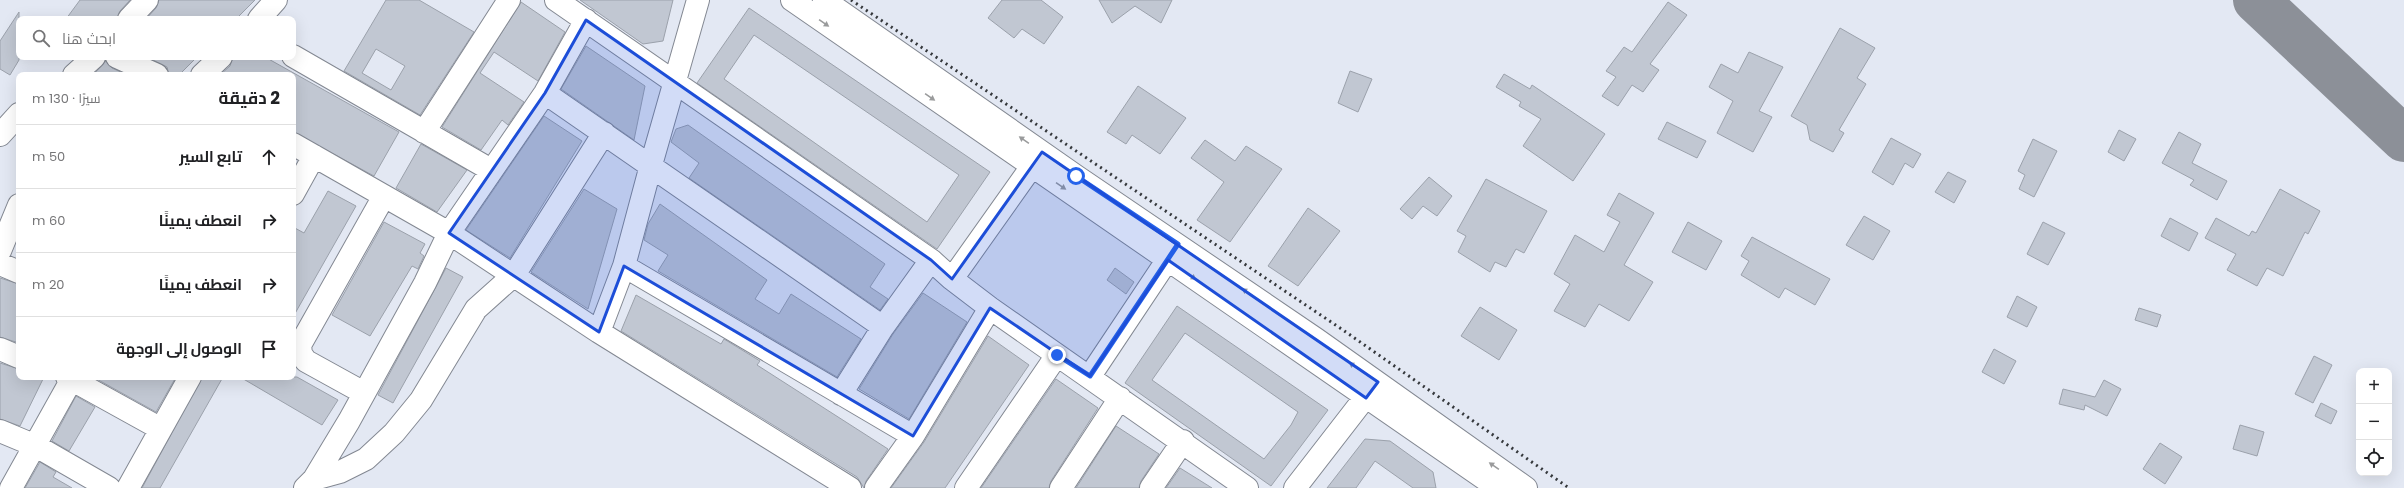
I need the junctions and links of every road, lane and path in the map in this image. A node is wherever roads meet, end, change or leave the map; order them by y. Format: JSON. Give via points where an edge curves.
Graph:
{"nodes":[{"id":1,"x":147,"y":0,"type":"edge"},
{"id":2,"x":276,"y":0,"type":"edge"},
{"id":3,"x":508,"y":0,"type":"edge"},
{"id":4,"x":556,"y":0,"type":"edge"},
{"id":5,"x":698,"y":0,"type":"edge"},
{"id":6,"x":792,"y":0,"type":"edge"},
{"id":7,"x":824,"y":0,"type":"edge"},
{"id":8,"x":132,"y":16,"type":"edge"},
{"id":9,"x":262,"y":16,"type":"edge"},
{"id":10,"x":586,"y":20,"type":"junction"},
{"id":11,"x":296,"y":58,"type":"edge"},
{"id":12,"x":91,"y":60,"type":"edge"},
{"id":13,"x":124,"y":60,"type":"edge"},
{"id":14,"x":218,"y":60,"type":"edge"},
{"id":15,"x":77,"y":72,"type":"edge"},
{"id":16,"x":150,"y":72,"type":"edge"},
{"id":17,"x":205,"y":72,"type":"edge"},
{"id":18,"x":676,"y":83,"type":"junction"},
{"id":19,"x":545,"y":93,"type":"junction"},
{"id":20,"x":16,"y":117,"type":"edge"},
{"id":21,"x":424,"y":132,"type":"junction"},
{"id":22,"x":604,"y":133,"type":"junction"},
{"id":23,"x":0,"y":135,"type":"edge"},
{"id":24,"x":296,"y":146,"type":"edge"},
{"id":25,"x":314,"y":156,"type":"junction"},
{"id":26,"x":1037,"y":159,"type":"junction"},
{"id":27,"x":650,"y":165,"type":"junction"},
{"id":28,"x":492,"y":170,"type":"junction"},
{"id":29,"x":296,"y":189,"type":"edge"},
{"id":30,"x":384,"y":196,"type":"junction"},
{"id":31,"x":16,"y":212,"type":"edge"},
{"id":32,"x":449,"y":233,"type":"junction"},
{"id":33,"x":0,"y":251,"type":"edge"},
{"id":34,"x":1173,"y":252,"type":"junction"},
{"id":35,"x":931,"y":260,"type":"junction"},
{"id":36,"x":0,"y":264,"type":"edge"},
{"id":37,"x":624,"y":266,"type":"junction"},
{"id":38,"x":16,"y":271,"type":"edge"},
{"id":39,"x":514,"y":275,"type":"junction"},
{"id":40,"x":952,"y":279,"type":"junction"},
{"id":41,"x":990,"y":308,"type":"junction"},
{"id":42,"x":883,"y":327,"type":"junction"},
{"id":43,"x":599,"y":332,"type":"junction"},
{"id":44,"x":0,"y":349,"type":"edge"},
{"id":45,"x":1057,"y":355,"type":"junction"},
{"id":46,"x":16,"y":356,"type":"edge"},
{"id":47,"x":1090,"y":376,"type":"junction"},
{"id":48,"x":69,"y":380,"type":"edge"},
{"id":49,"x":74,"y":380,"type":"edge"},
{"id":50,"x":188,"y":380,"type":"edge"},
{"id":51,"x":1372,"y":390,"type":"junction"},
{"id":52,"x":364,"y":393,"type":"junction"},
{"id":53,"x":841,"y":394,"type":"junction"},
{"id":54,"x":1120,"y":398,"type":"junction"},
{"id":55,"x":161,"y":428,"type":"junction"},
{"id":56,"x":0,"y":431,"type":"edge"},
{"id":57,"x":913,"y":436,"type":"junction"},
{"id":58,"x":1183,"y":441,"type":"junction"},
{"id":59,"x":36,"y":446,"type":"junction"},
{"id":60,"x":310,"y":484,"type":"edge"},
{"id":61,"x":11,"y":488,"type":"edge"},
{"id":62,"x":109,"y":488,"type":"edge"},
{"id":63,"x":128,"y":488,"type":"edge"},
{"id":64,"x":850,"y":488,"type":"edge"},
{"id":65,"x":876,"y":488,"type":"edge"},
{"id":66,"x":966,"y":488,"type":"edge"},
{"id":67,"x":1061,"y":488,"type":"edge"},
{"id":68,"x":1151,"y":488,"type":"edge"},
{"id":69,"x":1247,"y":488,"type":"edge"},
{"id":70,"x":1295,"y":488,"type":"edge"},
{"id":71,"x":1498,"y":488,"type":"edge"},
{"id":72,"x":1526,"y":488,"type":"edge"}],
"edges":[{"from":1,"to":8,"type":"street"},
{"from":2,"to":9,"type":"street"},
{"from":3,"to":21,"type":"street"},
{"from":4,"to":10,"type":"street"},
{"from":5,"to":18,"type":"street"},
{"from":6,"to":26,"type":"street","one_way":true},
{"from":26,"to":7,"type":"street","one_way":true},
{"from":10,"to":18,"type":"street"},
{"from":10,"to":19,"type":"street"},
{"from":11,"to":21,"type":"street"},
{"from":12,"to":15,"type":"street"},
{"from":13,"to":16,"type":"street"},
{"from":14,"to":17,"type":"street"},
{"from":18,"to":27,"type":"street"},
{"from":18,"to":35,"type":"street"},
{"from":19,"to":22,"type":"street"},
{"from":19,"to":28,"type":"street"},
{"from":20,"to":23,"type":"street"},
{"from":21,"to":28,"type":"street"},
{"from":22,"to":27,"type":"street"},
{"from":22,"to":39,"type":"street"},
{"from":24,"to":25,"type":"street"},
{"from":25,"to":29,"type":"street"},
{"from":25,"to":30,"type":"street"},
{"from":26,"to":34,"type":"street"},
{"from":26,"to":40,"type":"street"},
{"from":27,"to":37,"type":"street"},
{"from":27,"to":42,"type":"street"},
{"from":28,"to":32,"type":"street"},
{"from":30,"to":32,"type":"street"},
{"from":30,"to":52,"type":"street","via":[[300,345],[300,354],[306,361]]},
{"from":31,"to":33,"type":"street"},
{"from":32,"to":39,"type":"street"},
{"from":32,"to":52,"type":"street"},
{"from":34,"to":47,"type":"street"},
{"from":34,"to":51,"type":"street"},
{"from":35,"to":40,"type":"street"},
{"from":35,"to":42,"type":"street"},
{"from":36,"to":38,"type":"street"},
{"from":37,"to":43,"type":"street"},
{"from":37,"to":53,"type":"street"},
{"from":39,"to":43,"type":"street"},
{"from":39,"to":60,"type":"street","via":[[476,309],[421,400],[394,433],[366,459]]},
{"from":40,"to":41,"type":"street"},
{"from":41,"to":45,"type":"street"},
{"from":41,"to":57,"type":"street"},
{"from":42,"to":53,"type":"street"},
{"from":43,"to":64,"type":"street"},
{"from":44,"to":46,"type":"street"},
{"from":45,"to":47,"type":"street"},
{"from":45,"to":66,"type":"street"},
{"from":47,"to":54,"type":"street"},
{"from":48,"to":59,"type":"street"},
{"from":49,"to":55,"type":"street"},
{"from":50,"to":55,"type":"street"},
{"from":51,"to":70,"type":"street"},
{"from":51,"to":71,"type":"street"},
{"from":72,"to":51,"type":"street","one_way":true},
{"from":52,"to":60,"type":"street"},
{"from":53,"to":57,"type":"street"},
{"from":54,"to":58,"type":"street"},
{"from":54,"to":67,"type":"street"},
{"from":55,"to":63,"type":"street"},
{"from":56,"to":59,"type":"street"},
{"from":57,"to":65,"type":"street"},
{"from":58,"to":68,"type":"street"},
{"from":58,"to":69,"type":"street"},
{"from":59,"to":61,"type":"street"},
{"from":59,"to":62,"type":"street"}]}
